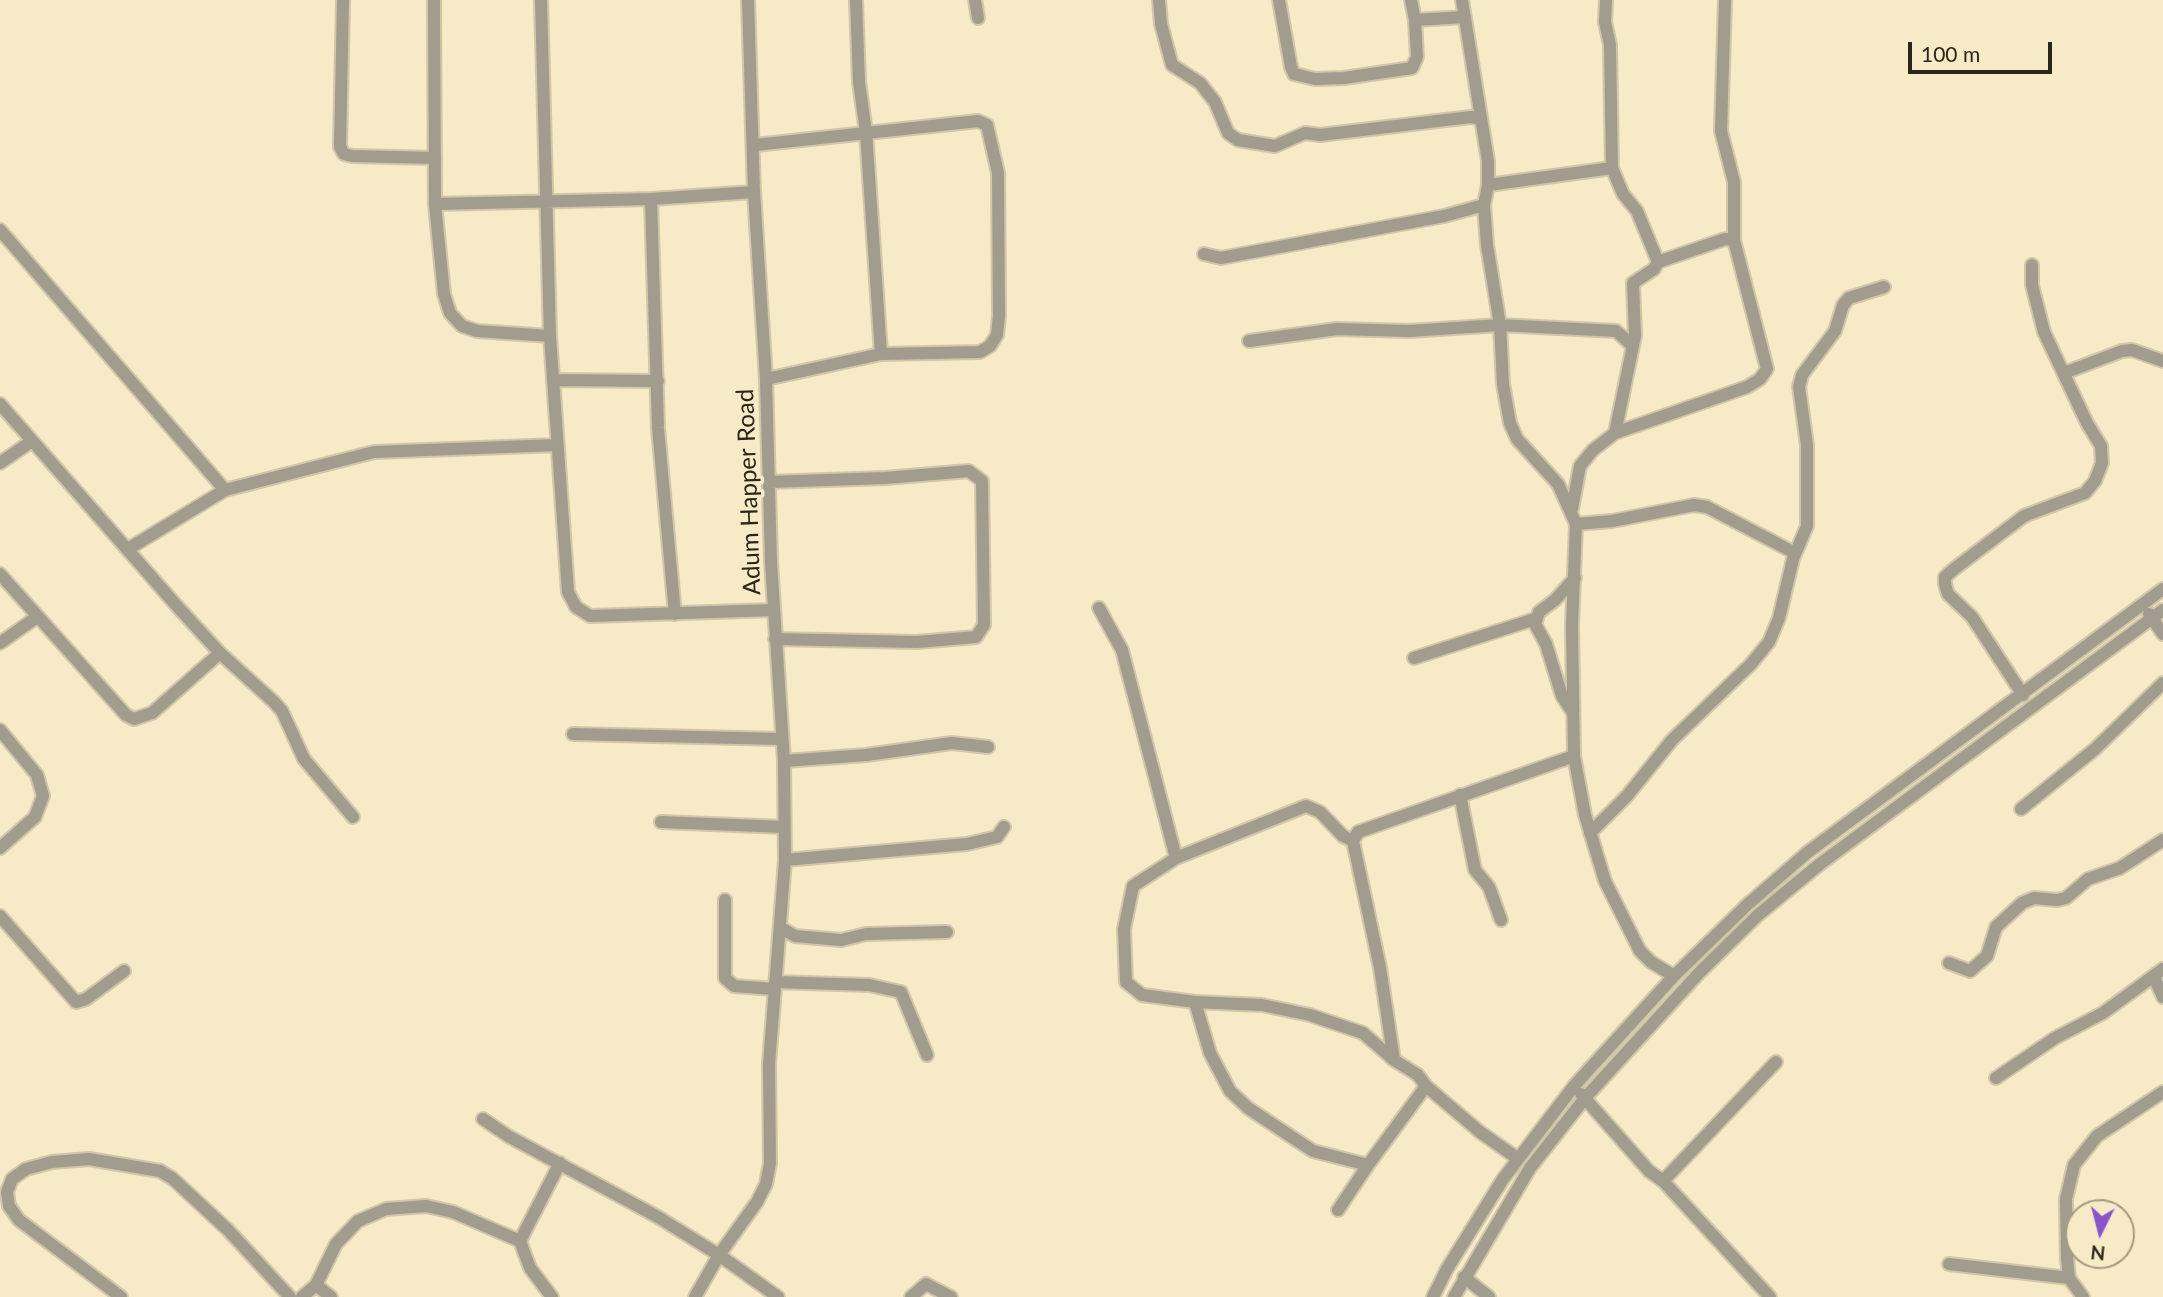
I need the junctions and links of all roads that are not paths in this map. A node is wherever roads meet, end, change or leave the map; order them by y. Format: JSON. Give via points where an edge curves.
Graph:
{"nodes":[{"id":1,"x":342,"y":0,"type":"edge"},
{"id":2,"x":434,"y":0,"type":"edge"},
{"id":3,"x":541,"y":0,"type":"edge"},
{"id":4,"x":748,"y":0,"type":"edge"},
{"id":5,"x":856,"y":0,"type":"edge"},
{"id":6,"x":975,"y":0,"type":"edge"},
{"id":7,"x":1159,"y":0,"type":"edge"},
{"id":8,"x":1279,"y":0,"type":"edge"},
{"id":9,"x":1411,"y":0,"type":"edge"},
{"id":10,"x":1462,"y":0,"type":"edge"},
{"id":11,"x":1605,"y":0,"type":"edge"},
{"id":12,"x":1725,"y":0,"type":"edge"},
{"id":13,"x":1465,"y":17,"type":"junction"},
{"id":14,"x":978,"y":18,"type":"dead end"},
{"id":15,"x":1415,"y":20,"type":"junction"},
{"id":16,"x":1481,"y":119,"type":"junction"},
{"id":17,"x":866,"y":132,"type":"junction"},
{"id":18,"x":755,"y":145,"type":"junction"},
{"id":19,"x":435,"y":158,"type":"junction"},
{"id":20,"x":1612,"y":168,"type":"junction"},
{"id":21,"x":1489,"y":185,"type":"junction"},
{"id":22,"x":754,"y":192,"type":"junction"},
{"id":23,"x":651,"y":199,"type":"junction"},
{"id":24,"x":545,"y":200,"type":"junction"},
{"id":25,"x":435,"y":204,"type":"junction"},
{"id":26,"x":1484,"y":205,"type":"junction"},
{"id":27,"x":0,"y":230,"type":"edge"},
{"id":28,"x":1734,"y":240,"type":"junction"},
{"id":29,"x":1204,"y":254,"type":"dead end"},
{"id":30,"x":1658,"y":262,"type":"junction"},
{"id":31,"x":2032,"y":265,"type":"dead end"},
{"id":32,"x":1884,"y":287,"type":"dead end"},
{"id":33,"x":1500,"y":325,"type":"junction"},
{"id":34,"x":550,"y":336,"type":"junction"},
{"id":35,"x":1249,"y":341,"type":"dead end"},
{"id":36,"x":1633,"y":346,"type":"junction"},
{"id":37,"x":881,"y":354,"type":"junction"},
{"id":38,"x":2163,"y":360,"type":"edge"},
{"id":39,"x":2064,"y":373,"type":"junction"},
{"id":40,"x":766,"y":379,"type":"junction"},
{"id":41,"x":553,"y":380,"type":"junction"},
{"id":42,"x":658,"y":381,"type":"junction"},
{"id":43,"x":0,"y":404,"type":"edge"},
{"id":44,"x":1615,"y":433,"type":"junction"},
{"id":45,"x":32,"y":441,"type":"junction"},
{"id":46,"x":557,"y":445,"type":"junction"},
{"id":47,"x":0,"y":463,"type":"edge"},
{"id":48,"x":769,"y":482,"type":"junction"},
{"id":49,"x":225,"y":489,"type":"junction"},
{"id":50,"x":1572,"y":510,"type":"junction"},
{"id":51,"x":1576,"y":524,"type":"junction"},
{"id":52,"x":128,"y":549,"type":"junction"},
{"id":53,"x":1795,"y":553,"type":"junction"},
{"id":54,"x":0,"y":574,"type":"edge"},
{"id":55,"x":1574,"y":578,"type":"junction"},
{"id":56,"x":2163,"y":589,"type":"edge"},
{"id":57,"x":2142,"y":605,"type":"junction"},
{"id":58,"x":1099,"y":608,"type":"dead end"},
{"id":59,"x":774,"y":610,"type":"junction"},
{"id":60,"x":2163,"y":611,"type":"edge"},
{"id":61,"x":675,"y":614,"type":"junction"},
{"id":62,"x":37,"y":617,"type":"junction"},
{"id":63,"x":1535,"y":619,"type":"junction"},
{"id":64,"x":2152,"y":619,"type":"junction"},
{"id":65,"x":2163,"y":634,"type":"edge"},
{"id":66,"x":775,"y":639,"type":"junction"},
{"id":67,"x":0,"y":643,"type":"edge"},
{"id":68,"x":220,"y":653,"type":"junction"},
{"id":69,"x":1414,"y":658,"type":"dead end"},
{"id":70,"x":2163,"y":683,"type":"edge"},
{"id":71,"x":2022,"y":695,"type":"junction"},
{"id":72,"x":1573,"y":713,"type":"junction"},
{"id":73,"x":0,"y":730,"type":"edge"},
{"id":74,"x":573,"y":734,"type":"dead end"},
{"id":75,"x":781,"y":738,"type":"junction"},
{"id":76,"x":988,"y":747,"type":"dead end"},
{"id":77,"x":1574,"y":756,"type":"junction"},
{"id":78,"x":784,"y":761,"type":"junction"},
{"id":79,"x":1460,"y":796,"type":"junction"},
{"id":80,"x":2021,"y":809,"type":"dead end"},
{"id":81,"x":353,"y":817,"type":"dead end"},
{"id":82,"x":661,"y":822,"type":"dead end"},
{"id":83,"x":784,"y":827,"type":"junction"},
{"id":84,"x":1004,"y":827,"type":"dead end"},
{"id":85,"x":1590,"y":833,"type":"junction"},
{"id":86,"x":2163,"y":840,"type":"edge"},
{"id":87,"x":1353,"y":841,"type":"junction"},
{"id":88,"x":0,"y":848,"type":"edge"},
{"id":89,"x":1176,"y":858,"type":"junction"},
{"id":90,"x":785,"y":860,"type":"junction"},
{"id":91,"x":725,"y":900,"type":"dead end"},
{"id":92,"x":0,"y":916,"type":"edge"},
{"id":93,"x":1501,"y":920,"type":"dead end"},
{"id":94,"x":781,"y":928,"type":"junction"},
{"id":95,"x":947,"y":932,"type":"dead end"},
{"id":96,"x":1949,"y":963,"type":"dead end"},
{"id":97,"x":124,"y":971,"type":"dead end"},
{"id":98,"x":2159,"y":973,"type":"edge"},
{"id":99,"x":1674,"y":976,"type":"junction"},
{"id":100,"x":775,"y":986,"type":"junction"},
{"id":101,"x":2163,"y":997,"type":"edge"},
{"id":102,"x":1195,"y":1002,"type":"junction"},
{"id":103,"x":927,"y":1055,"type":"dead end"},
{"id":104,"x":1394,"y":1060,"type":"junction"},
{"id":105,"x":1776,"y":1062,"type":"dead end"},
{"id":106,"x":1996,"y":1078,"type":"dead end"},
{"id":107,"x":1426,"y":1086,"type":"junction"},
{"id":108,"x":1574,"y":1086,"type":"junction"},
{"id":109,"x":2163,"y":1092,"type":"edge"},
{"id":110,"x":1585,"y":1098,"type":"junction"},
{"id":111,"x":483,"y":1119,"type":"dead end"},
{"id":112,"x":1517,"y":1158,"type":"junction"},
{"id":113,"x":560,"y":1163,"type":"junction"},
{"id":114,"x":1368,"y":1165,"type":"junction"},
{"id":115,"x":1663,"y":1181,"type":"junction"},
{"id":116,"x":1338,"y":1210,"type":"dead end"},
{"id":117,"x":520,"y":1241,"type":"junction"},
{"id":118,"x":719,"y":1255,"type":"junction"},
{"id":119,"x":1950,"y":1264,"type":"dead end"},
{"id":120,"x":1464,"y":1277,"type":"junction"},
{"id":121,"x":2069,"y":1278,"type":"junction"},
{"id":122,"x":316,"y":1285,"type":"junction"},
{"id":123,"x":121,"y":1297,"type":"edge"},
{"id":124,"x":290,"y":1297,"type":"edge"},
{"id":125,"x":302,"y":1297,"type":"edge"},
{"id":126,"x":331,"y":1297,"type":"edge"},
{"id":127,"x":552,"y":1297,"type":"edge"},
{"id":128,"x":695,"y":1297,"type":"edge"},
{"id":129,"x":778,"y":1297,"type":"edge"},
{"id":130,"x":911,"y":1297,"type":"edge"},
{"id":131,"x":951,"y":1297,"type":"edge"},
{"id":132,"x":1433,"y":1297,"type":"edge"},
{"id":133,"x":1454,"y":1297,"type":"edge"},
{"id":134,"x":1489,"y":1297,"type":"edge"},
{"id":135,"x":1770,"y":1297,"type":"edge"},
{"id":136,"x":2083,"y":1297,"type":"edge"}],
"edges":[{"from":1,"to":19,"type":"street","via":[[340,147],[344,154]]},
{"from":2,"to":19,"type":"street"},
{"from":3,"to":24,"type":"street"},
{"from":4,"to":18,"type":"street","name":"Adum Happer Road"},
{"from":5,"to":17,"type":"street"},
{"from":6,"to":14,"type":"street"},
{"from":7,"to":16,"type":"street","via":[[1172,65],[1200,83],[1215,102],[1228,133],[1238,140],[1275,146],[1305,133]]},
{"from":8,"to":15,"type":"street","via":[[1294,74],[1315,79],[1412,68],[1417,57]]},
{"from":9,"to":15,"type":"street"},
{"from":10,"to":13,"type":"street"},
{"from":11,"to":20,"type":"street","via":[[1611,45]]},
{"from":12,"to":28,"type":"street","via":[[1721,131],[1734,182]]},
{"from":13,"to":15,"type":"street"},
{"from":13,"to":16,"type":"street"},
{"from":16,"to":21,"type":"street"},
{"from":17,"to":18,"type":"street"},
{"from":17,"to":37,"type":"street"},
{"from":17,"to":37,"type":"street","via":[[978,121],[987,125],[998,173],[997,335],[980,352]]},
{"from":18,"to":22,"type":"street","name":"Adum Happer Road"},
{"from":19,"to":25,"type":"street"},
{"from":20,"to":21,"type":"street"},
{"from":20,"to":30,"type":"street","via":[[1623,194],[1637,211]]},
{"from":21,"to":26,"type":"street"},
{"from":22,"to":23,"type":"street"},
{"from":22,"to":40,"type":"street","name":"Adum Happer Road"},
{"from":23,"to":24,"type":"street"},
{"from":23,"to":42,"type":"street"},
{"from":24,"to":25,"type":"street"},
{"from":24,"to":34,"type":"street"},
{"from":25,"to":34,"type":"street","via":[[450,313],[462,326],[477,331]]},
{"from":26,"to":29,"type":"street","via":[[1221,258]]},
{"from":26,"to":33,"type":"street"},
{"from":27,"to":49,"type":"street"},
{"from":28,"to":30,"type":"street"},
{"from":28,"to":44,"type":"street","via":[[1765,373],[1747,387]]},
{"from":30,"to":36,"type":"street","via":[[1633,283]]},
{"from":31,"to":39,"type":"street","via":[[2043,332]]},
{"from":32,"to":53,"type":"street","via":[[1843,304],[1835,331],[1802,375],[1799,387],[1807,445],[1808,518]]},
{"from":33,"to":35,"type":"street","via":[[1409,331],[1337,329]]},
{"from":33,"to":36,"type":"street","via":[[1616,331]]},
{"from":33,"to":50,"type":"street","via":[[1510,423],[1517,439],[1558,484]]},
{"from":34,"to":41,"type":"street"},
{"from":36,"to":44,"type":"street"},
{"from":37,"to":40,"type":"street"},
{"from":38,"to":39,"type":"street","via":[[2122,351]]},
{"from":39,"to":71,"type":"street","via":[[2104,454],[2095,481],[2085,494],[2024,516],[1945,577],[1948,594],[1972,617]]},
{"from":40,"to":48,"type":"street","name":"Adum Happer Road"},
{"from":41,"to":42,"type":"street"},
{"from":41,"to":46,"type":"street"},
{"from":42,"to":61,"type":"street","via":[[660,457]]},
{"from":43,"to":45,"type":"street"},
{"from":44,"to":50,"type":"street","via":[[1580,466]]},
{"from":45,"to":47,"type":"street"},
{"from":45,"to":52,"type":"street"},
{"from":46,"to":49,"type":"street","via":[[374,452]]},
{"from":46,"to":61,"type":"street","via":[[568,592],[576,607],[599,617]]},
{"from":48,"to":59,"type":"street","name":"Adum Happer Road"},
{"from":48,"to":66,"type":"street","via":[[969,471],[982,481],[984,625],[976,637],[917,642]]},
{"from":49,"to":52,"type":"street"},
{"from":50,"to":51,"type":"street"},
{"from":51,"to":53,"type":"street","via":[[1707,506]]},
{"from":51,"to":55,"type":"street"},
{"from":52,"to":68,"type":"street"},
{"from":53,"to":85,"type":"street","via":[[1769,642],[1672,740]]},
{"from":54,"to":62,"type":"street"},
{"from":55,"to":63,"type":"street"},
{"from":55,"to":72,"type":"street"},
{"from":56,"to":57,"type":"street"},
{"from":57,"to":64,"type":"street"},
{"from":57,"to":71,"type":"street"},
{"from":58,"to":89,"type":"street","via":[[1122,650]]},
{"from":59,"to":61,"type":"street"},
{"from":59,"to":66,"type":"street","name":"Adum Happer Road"},
{"from":60,"to":64,"type":"street"},
{"from":62,"to":67,"type":"street"},
{"from":62,"to":68,"type":"street","via":[[134,719],[152,713]]},
{"from":63,"to":69,"type":"street"},
{"from":63,"to":72,"type":"street","via":[[1562,696]]},
{"from":64,"to":65,"type":"street"},
{"from":64,"to":110,"type":"street","via":[[1819,864],[1699,972]]},
{"from":66,"to":75,"type":"street","name":"Adum Happer Road"},
{"from":68,"to":81,"type":"street","via":[[282,711],[304,759]]},
{"from":70,"to":80,"type":"street","via":[[2095,749]]},
{"from":71,"to":99,"type":"street","via":[[1808,852]]},
{"from":72,"to":77,"type":"street"},
{"from":73,"to":88,"type":"street","via":[[37,775],[43,796],[35,817]]},
{"from":74,"to":75,"type":"street"},
{"from":75,"to":78,"type":"street","name":"Adum Happer Road"},
{"from":76,"to":78,"type":"street","via":[[952,743]]},
{"from":77,"to":79,"type":"street"},
{"from":77,"to":85,"type":"street"},
{"from":78,"to":83,"type":"street","name":"Adum Happer Road"},
{"from":79,"to":87,"type":"street","via":[[1364,828]]},
{"from":79,"to":93,"type":"street","via":[[1475,870],[1489,887]]},
{"from":82,"to":83,"type":"street"},
{"from":83,"to":90,"type":"street","name":"Adum Happer Road"},
{"from":84,"to":90,"type":"street","via":[[997,837],[967,844]]},
{"from":85,"to":99,"type":"street","via":[[1605,881],[1640,951]]},
{"from":86,"to":96,"type":"street","via":[[2120,868],[2088,879],[2066,898],[2034,898],[2022,903],[1996,927],[1987,956],[1970,971]]},
{"from":87,"to":89,"type":"street","via":[[1320,812],[1306,806]]},
{"from":87,"to":104,"type":"street"},
{"from":89,"to":102,"type":"street","via":[[1133,886],[1124,929],[1126,982],[1142,995]]},
{"from":90,"to":94,"type":"street","name":"Adum Happer Road"},
{"from":91,"to":100,"type":"street","via":[[725,978],[734,986]]},
{"from":92,"to":97,"type":"street","via":[[76,1002]]},
{"from":94,"to":95,"type":"street","via":[[795,936],[841,940],[866,934]]},
{"from":94,"to":100,"type":"street","name":"Adum Happer Road"},
{"from":98,"to":101,"type":"street"},
{"from":98,"to":106,"type":"street"},
{"from":99,"to":108,"type":"street"},
{"from":100,"to":103,"type":"street","via":[[869,985],[901,992]]},
{"from":100,"to":118,"type":"street","name":"Adum Happer Road","via":[[768,1173],[757,1202]]},
{"from":102,"to":104,"type":"street","via":[[1262,1005],[1310,1015],[1363,1033]]},
{"from":102,"to":114,"type":"street","via":[[1210,1054],[1230,1091],[1248,1108],[1313,1151]]},
{"from":104,"to":107,"type":"street"},
{"from":105,"to":115,"type":"street"},
{"from":107,"to":112,"type":"street"},
{"from":107,"to":114,"type":"street"},
{"from":108,"to":110,"type":"street"},
{"from":108,"to":112,"type":"street"},
{"from":109,"to":121,"type":"street","via":[[2097,1136],[2074,1165],[2066,1199]]},
{"from":110,"to":115,"type":"street"},
{"from":110,"to":120,"type":"street","via":[[1516,1189]]},
{"from":111,"to":113,"type":"street"},
{"from":112,"to":132,"type":"street"},
{"from":113,"to":117,"type":"street"},
{"from":113,"to":118,"type":"street"},
{"from":114,"to":116,"type":"street"},
{"from":115,"to":135,"type":"street"},
{"from":117,"to":122,"type":"street","via":[[453,1212],[426,1206],[386,1209],[358,1221],[336,1244]]},
{"from":117,"to":127,"type":"street","via":[[530,1268]]},
{"from":118,"to":128,"type":"street","name":"Adum Happer Road"},
{"from":118,"to":129,"type":"street"},
{"from":119,"to":121,"type":"street"},
{"from":120,"to":133,"type":"street"},
{"from":120,"to":134,"type":"street"},
{"from":121,"to":136,"type":"street"},
{"from":122,"to":125,"type":"street"},
{"from":122,"to":126,"type":"street"},
{"from":123,"to":124,"type":"street","via":[[19,1220],[9,1206],[7,1192],[12,1179],[26,1169],[52,1162],[89,1159],[160,1171],[228,1230]]},
{"from":130,"to":131,"type":"street","via":[[926,1284]]}]}
